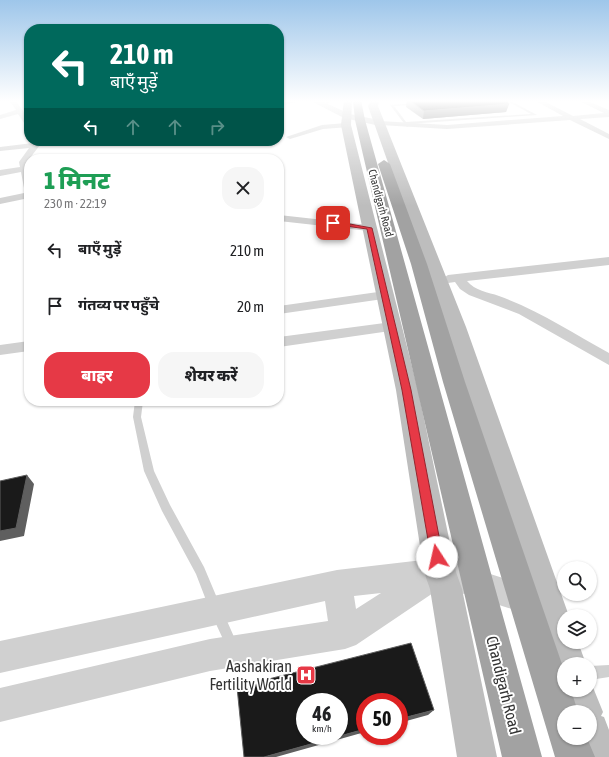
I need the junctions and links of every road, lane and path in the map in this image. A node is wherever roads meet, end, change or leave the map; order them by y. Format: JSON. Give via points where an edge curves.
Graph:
{"nodes":[{"id":1,"x":295,"y":135,"type":"edge"},
{"id":2,"x":354,"y":135,"type":"edge"},
{"id":3,"x":363,"y":135,"type":"edge"},
{"id":4,"x":374,"y":135,"type":"edge"},
{"id":5,"x":385,"y":135,"type":"edge"},
{"id":6,"x":290,"y":137,"type":"dead end"},
{"id":7,"x":24,"y":145,"type":"edge"},
{"id":8,"x":35,"y":146,"type":"edge"},
{"id":9,"x":0,"y":149,"type":"edge"},
{"id":10,"x":29,"y":154,"type":"edge"},
{"id":11,"x":24,"y":156,"type":"edge"},
{"id":12,"x":14,"y":158,"type":"dead end"},
{"id":13,"x":24,"y":160,"type":"edge"},
{"id":14,"x":24,"y":169,"type":"joint"},
{"id":15,"x":0,"y":173,"type":"edge"},
{"id":16,"x":24,"y":196,"type":"edge"},
{"id":17,"x":0,"y":202,"type":"edge"},
{"id":18,"x":284,"y":219,"type":"edge"},
{"id":19,"x":369,"y":228,"type":"junction"},
{"id":20,"x":609,"y":261,"type":"edge"},
{"id":21,"x":449,"y":279,"type":"junction"},
{"id":22,"x":393,"y":289,"type":"junction"},
{"id":23,"x":284,"y":309,"type":"edge"},
{"id":24,"x":392,"y":328,"type":"junction"},
{"id":25,"x":284,"y":341,"type":"edge"},
{"id":26,"x":24,"y":347,"type":"edge"},
{"id":27,"x":0,"y":350,"type":"edge"},
{"id":28,"x":609,"y":360,"type":"edge"},
{"id":29,"x":138,"y":406,"type":"edge"},
{"id":30,"x":440,"y":572,"type":"junction"},
{"id":31,"x":336,"y":584,"type":"junction"},
{"id":32,"x":548,"y":605,"type":"junction"},
{"id":33,"x":215,"y":609,"type":"junction"},
{"id":34,"x":345,"y":634,"type":"junction"},
{"id":35,"x":234,"y":651,"type":"junction"},
{"id":36,"x":0,"y":657,"type":"edge"},
{"id":37,"x":566,"y":657,"type":"edge"},
{"id":38,"x":609,"y":671,"type":"edge"},
{"id":39,"x":597,"y":672,"type":"edge"},
{"id":40,"x":0,"y":705,"type":"edge"},
{"id":41,"x":557,"y":705,"type":"edge"},
{"id":42,"x":571,"y":745,"type":"edge"},
{"id":43,"x":594,"y":745,"type":"edge"},
{"id":44,"x":477,"y":757,"type":"edge"},
{"id":45,"x":522,"y":757,"type":"edge"},
{"id":46,"x":575,"y":757,"type":"edge"},
{"id":47,"x":598,"y":757,"type":"edge"}],
"edges":[{"from":1,"to":6,"type":"street"},
{"from":2,"to":19,"type":"main road"},
{"from":3,"to":22,"type":"highway","name":"Chandigarh Road"},
{"from":4,"to":41,"type":"highway","via":[[418,264]]},
{"from":5,"to":21,"type":"main road"},
{"from":7,"to":9,"type":"street"},
{"from":8,"to":10,"type":"street"},
{"from":11,"to":12,"type":"street"},
{"from":13,"to":14,"type":"street"},
{"from":14,"to":15,"type":"street"},
{"from":16,"to":17,"type":"street"},
{"from":18,"to":19,"type":"street"},
{"from":19,"to":22,"type":"main road"},
{"from":20,"to":21,"type":"street"},
{"from":21,"to":28,"type":"street","via":[[470,291],[503,302]]},
{"from":21,"to":32,"type":"main road"},
{"from":22,"to":23,"type":"street"},
{"from":22,"to":24,"type":"main road"},
{"from":22,"to":45,"type":"highway","name":"Chandigarh Road","via":[[486,612]]},
{"from":24,"to":25,"type":"street"},
{"from":24,"to":30,"type":"main road","via":[[407,390]]},
{"from":26,"to":27,"type":"street"},
{"from":29,"to":33,"type":"lane","via":[[137,418],[149,471],[200,571]]},
{"from":30,"to":31,"type":"street"},
{"from":30,"to":32,"type":"street"},
{"from":30,"to":34,"type":"street"},
{"from":30,"to":44,"type":"main road","via":[[446,589]]},
{"from":31,"to":33,"type":"street"},
{"from":31,"to":34,"type":"street"},
{"from":32,"to":37,"type":"main road"},
{"from":33,"to":35,"type":"lane"},
{"from":33,"to":36,"type":"street"},
{"from":34,"to":35,"type":"street"},
{"from":35,"to":40,"type":"street"},
{"from":38,"to":39,"type":"lane"},
{"from":42,"to":46,"type":"highway"},
{"from":43,"to":47,"type":"main road"}]}
